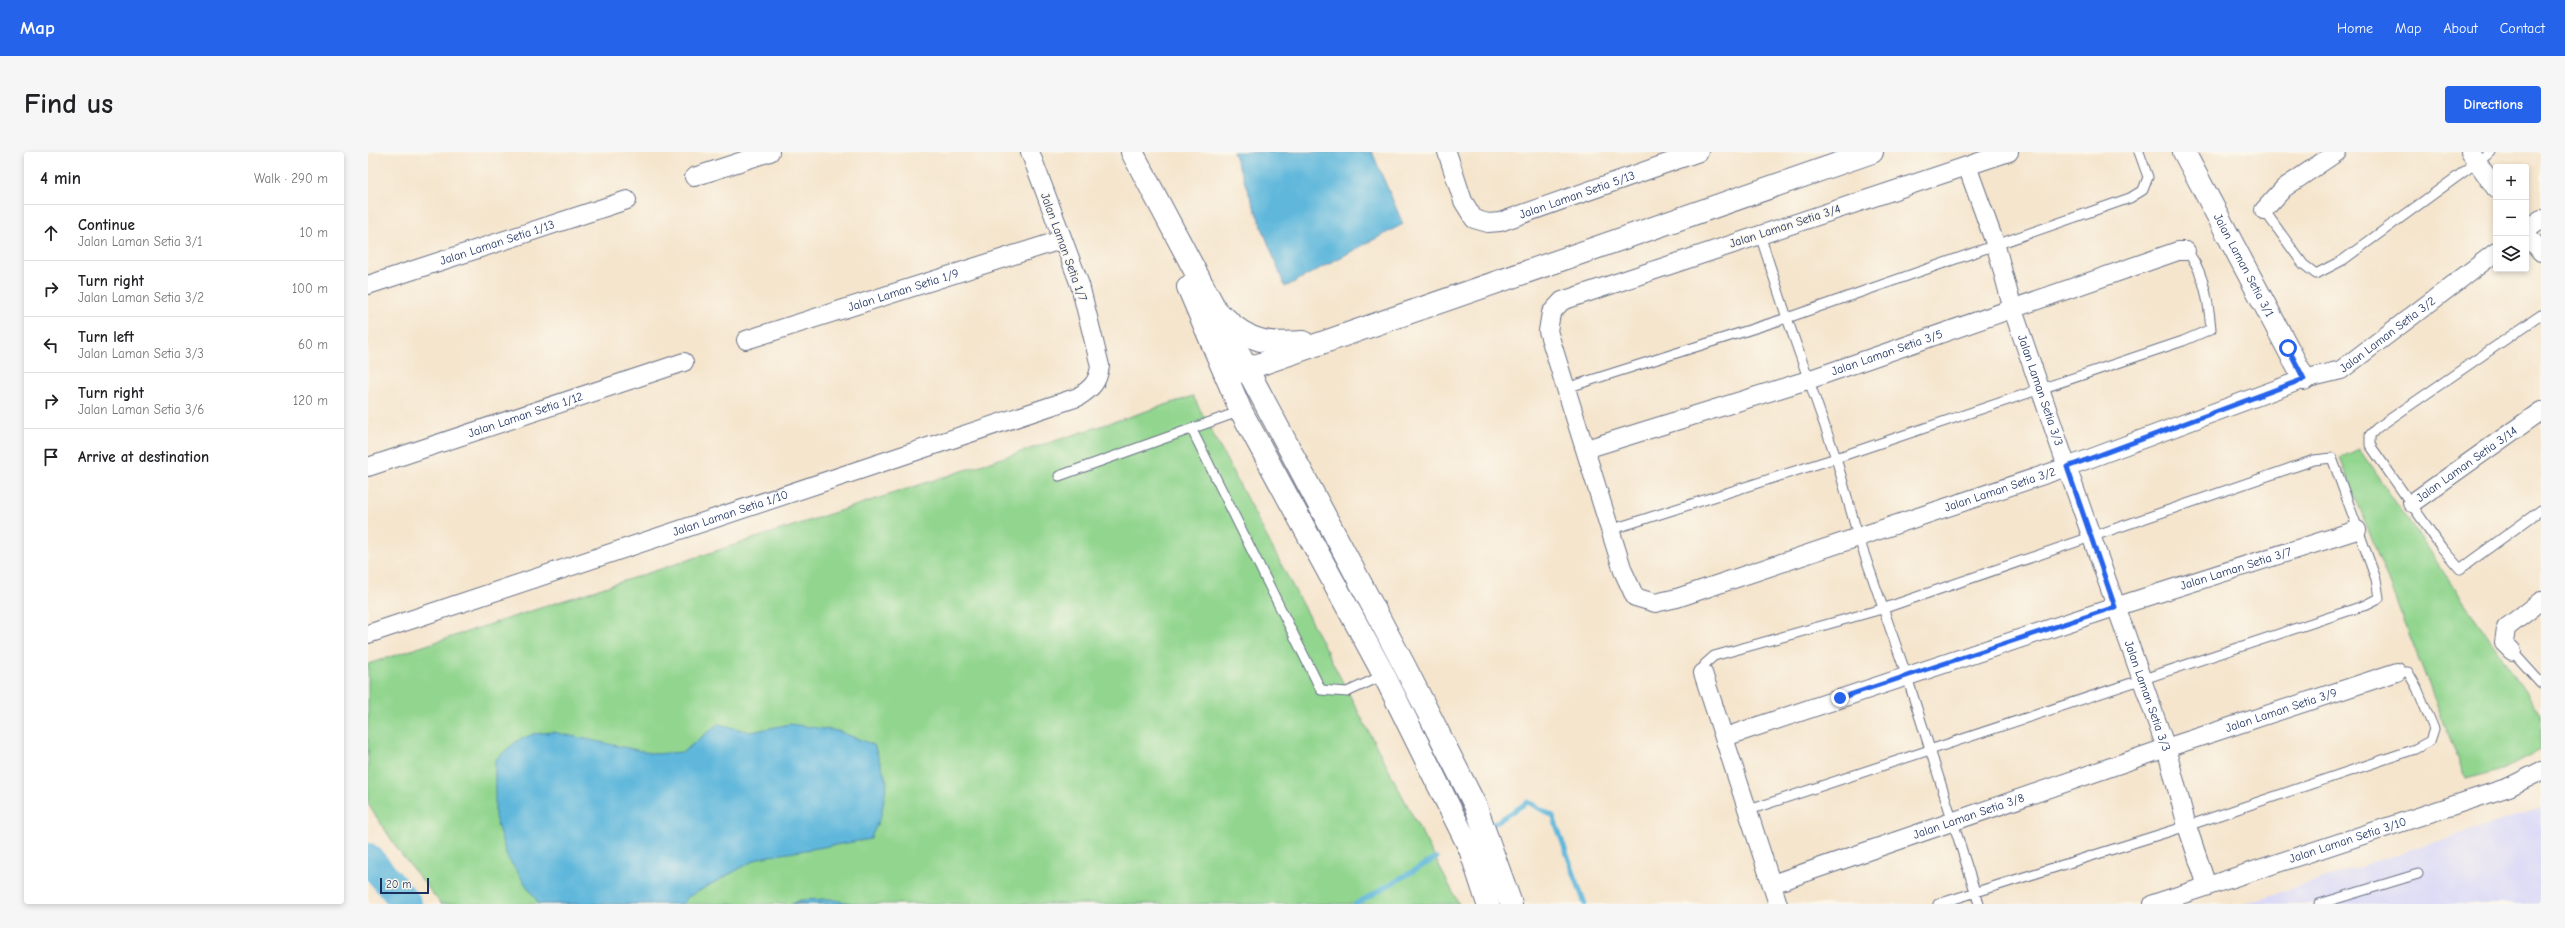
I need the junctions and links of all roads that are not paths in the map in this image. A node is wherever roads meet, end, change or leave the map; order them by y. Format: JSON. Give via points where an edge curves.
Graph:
{"nodes":[{"id":1,"x":770,"y":152,"type":"edge"},
{"id":2,"x":1030,"y":152,"type":"edge"},
{"id":3,"x":1120,"y":152,"type":"edge"},
{"id":4,"x":1132,"y":152,"type":"edge"},
{"id":5,"x":1448,"y":152,"type":"edge"},
{"id":6,"x":1699,"y":152,"type":"edge"},
{"id":7,"x":1872,"y":152,"type":"edge"},
{"id":8,"x":2009,"y":152,"type":"edge"},
{"id":9,"x":2139,"y":152,"type":"edge"},
{"id":10,"x":2184,"y":152,"type":"edge"},
{"id":11,"x":2337,"y":152,"type":"edge"},
{"id":12,"x":2479,"y":155,"type":"edge"},
{"id":13,"x":1967,"y":166,"type":"junction"},
{"id":14,"x":694,"y":177,"type":"dead end"},
{"id":15,"x":2493,"y":183,"type":"edge"},
{"id":16,"x":628,"y":200,"type":"dead end"},
{"id":17,"x":2264,"y":210,"type":"joint"},
{"id":18,"x":2541,"y":219,"type":"edge"},
{"id":19,"x":2529,"y":227,"type":"edge"},
{"id":20,"x":1760,"y":235,"type":"junction"},
{"id":21,"x":2528,"y":236,"type":"edge"},
{"id":22,"x":1061,"y":240,"type":"junction"},
{"id":23,"x":1996,"y":246,"type":"junction"},
{"id":24,"x":2186,"y":251,"type":"joint"},
{"id":25,"x":2541,"y":252,"type":"edge"},
{"id":26,"x":2493,"y":254,"type":"edge"},
{"id":27,"x":368,"y":285,"type":"edge"},
{"id":28,"x":1213,"y":306,"type":"junction"},
{"id":29,"x":2013,"y":310,"type":"junction"},
{"id":30,"x":2541,"y":315,"type":"edge"},
{"id":31,"x":1787,"y":318,"type":"junction"},
{"id":32,"x":746,"y":340,"type":"dead end"},
{"id":33,"x":1324,"y":341,"type":"junction"},
{"id":34,"x":684,"y":362,"type":"dead end"},
{"id":35,"x":1249,"y":368,"type":"junction"},
{"id":36,"x":1226,"y":376,"type":"junction"},
{"id":37,"x":2304,"y":379,"type":"junction"},
{"id":38,"x":1808,"y":380,"type":"junction"},
{"id":39,"x":1091,"y":388,"type":"joint"},
{"id":40,"x":1566,"y":388,"type":"junction"},
{"id":41,"x":2041,"y":389,"type":"junction"},
{"id":42,"x":1241,"y":411,"type":"junction"},
{"id":43,"x":2541,"y":411,"type":"edge"},
{"id":44,"x":1192,"y":430,"type":"junction"},
{"id":45,"x":1586,"y":450,"type":"junction"},
{"id":46,"x":1836,"y":458,"type":"junction"},
{"id":47,"x":368,"y":467,"type":"edge"},
{"id":48,"x":2067,"y":467,"type":"junction"},
{"id":49,"x":1059,"y":476,"type":"dead end"},
{"id":50,"x":2412,"y":503,"type":"junction"},
{"id":51,"x":2541,"y":510,"type":"edge"},
{"id":52,"x":1610,"y":530,"type":"junction"},
{"id":53,"x":2357,"y":530,"type":"junction"},
{"id":54,"x":1858,"y":536,"type":"junction"},
{"id":55,"x":2092,"y":539,"type":"junction"},
{"id":56,"x":2541,"y":600,"type":"edge"},
{"id":57,"x":2115,"y":607,"type":"junction"},
{"id":58,"x":1882,"y":609,"type":"junction"},
{"id":59,"x":368,"y":634,"type":"edge"},
{"id":60,"x":2512,"y":651,"type":"joint"},
{"id":61,"x":2397,"y":672,"type":"joint"},
{"id":62,"x":1703,"y":673,"type":"joint"},
{"id":63,"x":1384,"y":675,"type":"junction"},
{"id":64,"x":1907,"y":677,"type":"junction"},
{"id":65,"x":2141,"y":681,"type":"junction"},
{"id":66,"x":2541,"y":683,"type":"edge"},
{"id":67,"x":1725,"y":737,"type":"junction"},
{"id":68,"x":2166,"y":748,"type":"junction"},
{"id":69,"x":1931,"y":751,"type":"junction"},
{"id":70,"x":2541,"y":771,"type":"edge"},
{"id":71,"x":1746,"y":811,"type":"junction"},
{"id":72,"x":1953,"y":823,"type":"junction"},
{"id":73,"x":2187,"y":826,"type":"junction"},
{"id":74,"x":2418,"y":874,"type":"dead end"},
{"id":75,"x":1772,"y":884,"type":"junction"},
{"id":76,"x":2207,"y":886,"type":"junction"},
{"id":77,"x":1975,"y":892,"type":"junction"},
{"id":78,"x":1488,"y":904,"type":"edge"},
{"id":79,"x":1512,"y":904,"type":"edge"},
{"id":80,"x":1778,"y":904,"type":"edge"},
{"id":81,"x":1938,"y":904,"type":"edge"},
{"id":82,"x":1979,"y":904,"type":"edge"},
{"id":83,"x":2153,"y":904,"type":"edge"},
{"id":84,"x":2319,"y":904,"type":"edge"}],
"edges":[{"from":1,"to":14,"type":"street"},
{"from":2,"to":22,"type":"street","name":"Jalan Laman Setia 1/7"},
{"from":3,"to":36,"type":"street","via":[[1191,293]]},
{"from":4,"to":28,"type":"street"},
{"from":5,"to":6,"type":"street","name":"Jalan Laman Setia 5/13","via":[[1462,202],[1474,219],[1488,223],[1500,222]]},
{"from":7,"to":33,"type":"street"},
{"from":8,"to":13,"type":"street","name":"Jalan Laman Setia 3/4"},
{"from":9,"to":23,"type":"lane","via":[[2148,177],[2143,190],[2130,198]]},
{"from":10,"to":37,"type":"street","name":"Jalan Laman Setia 3/1"},
{"from":11,"to":17,"type":"street","via":[[2284,188]]},
{"from":12,"to":15,"type":"street"},
{"from":12,"to":17,"type":"lane","via":[[2343,260],[2316,274],[2303,264]]},
{"from":13,"to":20,"type":"street","name":"Jalan Laman Setia 3/4"},
{"from":13,"to":23,"type":"street","name":"Jalan Laman Setia 3/3"},
{"from":16,"to":27,"type":"street","name":"Jalan Laman Setia 1/13"},
{"from":18,"to":19,"type":"street"},
{"from":20,"to":31,"type":"lane"},
{"from":20,"to":40,"type":"street","name":"Jalan Laman Setia 3/4","via":[[1562,301],[1551,313],[1548,331]]},
{"from":21,"to":25,"type":"street"},
{"from":22,"to":32,"type":"street","name":"Jalan Laman Setia 1/9"},
{"from":22,"to":39,"type":"street","name":"Jalan Laman Setia 1/7","via":[[1080,285],[1100,366],[1098,379]]},
{"from":23,"to":29,"type":"street","name":"Jalan Laman Setia 3/3"},
{"from":23,"to":31,"type":"lane"},
{"from":24,"to":29,"type":"street","name":"Jalan Laman Setia 3/5","via":[[2178,251]]},
{"from":24,"to":41,"type":"lane","via":[[2192,256],[2209,299],[2211,329]]},
{"from":26,"to":37,"type":"street","name":"Jalan Laman Setia 3/2","via":[[2341,370]]},
{"from":28,"to":33,"type":"street","via":[[1240,332],[1258,341],[1286,344]]},
{"from":28,"to":35,"type":"street"},
{"from":29,"to":38,"type":"street","name":"Jalan Laman Setia 3/5"},
{"from":29,"to":41,"type":"street","name":"Jalan Laman Setia 3/3"},
{"from":30,"to":50,"type":"lane","via":[[2370,435],[2370,445]]},
{"from":31,"to":38,"type":"lane"},
{"from":31,"to":40,"type":"lane"},
{"from":33,"to":35,"type":"street"},
{"from":34,"to":47,"type":"street","name":"Jalan Laman Setia 1/12"},
{"from":35,"to":36,"type":"street"},
{"from":35,"to":79,"type":"street","via":[[1476,807]]},
{"from":36,"to":42,"type":"street"},
{"from":37,"to":48,"type":"street","name":"Jalan Laman Setia 3/2"},
{"from":38,"to":45,"type":"street","name":"Jalan Laman Setia 3/5"},
{"from":38,"to":46,"type":"lane"},
{"from":39,"to":59,"type":"street","name":"Jalan Laman Setia 1/10","via":[[1078,397]]},
{"from":40,"to":45,"type":"street"},
{"from":41,"to":46,"type":"lane"},
{"from":41,"to":48,"type":"street","name":"Jalan Laman Setia 3/3"},
{"from":42,"to":44,"type":"lane"},
{"from":42,"to":63,"type":"street"},
{"from":43,"to":50,"type":"street","name":"Jalan Laman Setia 3/14"},
{"from":44,"to":49,"type":"lane"},
{"from":44,"to":63,"type":"lane","via":[[1321,690],[1347,692]]},
{"from":45,"to":52,"type":"street"},
{"from":46,"to":52,"type":"lane"},
{"from":46,"to":54,"type":"lane"},
{"from":48,"to":54,"type":"street","name":"Jalan Laman Setia 3/2"},
{"from":48,"to":55,"type":"street","name":"Jalan Laman Setia 3/3"},
{"from":50,"to":51,"type":"lane","via":[[2442,548],[2460,569]]},
{"from":52,"to":54,"type":"street","name":"Jalan Laman Setia 3/2","via":[[1623,571],[1635,597],[1654,603],[1677,598]]},
{"from":53,"to":55,"type":"lane","via":[[2332,458],[2299,465]]},
{"from":53,"to":57,"type":"street","name":"Jalan Laman Setia 3/7"},
{"from":53,"to":65,"type":"lane","via":[[2376,579],[2378,598],[2363,606]]},
{"from":54,"to":58,"type":"lane"},
{"from":55,"to":57,"type":"street","name":"Jalan Laman Setia 3/3"},
{"from":55,"to":58,"type":"lane"},
{"from":56,"to":60,"type":"street","via":[[2506,628],[2504,643]]},
{"from":57,"to":64,"type":"street","name":"Jalan Laman Setia 3/7"},
{"from":57,"to":65,"type":"street","name":"Jalan Laman Setia 3/3"},
{"from":58,"to":62,"type":"lane","via":[[1714,656],[1705,664]]},
{"from":58,"to":64,"type":"lane"},
{"from":60,"to":66,"type":"lane"},
{"from":61,"to":68,"type":"street","name":"Jalan Laman Setia 3/9"},
{"from":61,"to":73,"type":"lane","via":[[2408,672],[2417,688],[2434,729],[2430,741],[2415,750]]},
{"from":62,"to":67,"type":"street"},
{"from":63,"to":78,"type":"street","via":[[1470,849]]},
{"from":64,"to":67,"type":"street","name":"Jalan Laman Setia 3/7"},
{"from":64,"to":69,"type":"lane"},
{"from":65,"to":68,"type":"street","name":"Jalan Laman Setia 3/3"},
{"from":65,"to":69,"type":"lane"},
{"from":67,"to":71,"type":"street"},
{"from":68,"to":72,"type":"street","name":"Jalan Laman Setia 3/8"},
{"from":68,"to":73,"type":"street","name":"Jalan Laman Setia 3/3"},
{"from":69,"to":71,"type":"lane"},
{"from":69,"to":72,"type":"lane"},
{"from":70,"to":76,"type":"street","name":"Jalan Laman Setia 3/10","via":[[2509,787]]},
{"from":71,"to":75,"type":"street"},
{"from":72,"to":75,"type":"street","name":"Jalan Laman Setia 3/8"},
{"from":72,"to":77,"type":"lane"},
{"from":73,"to":76,"type":"street","name":"Jalan Laman Setia 3/3"},
{"from":73,"to":77,"type":"lane"},
{"from":74,"to":84,"type":"lane"},
{"from":75,"to":80,"type":"street"},
{"from":76,"to":83,"type":"street","name":"Jalan Laman Setia 3/10"},
{"from":77,"to":81,"type":"lane"},
{"from":77,"to":82,"type":"lane"}]}
